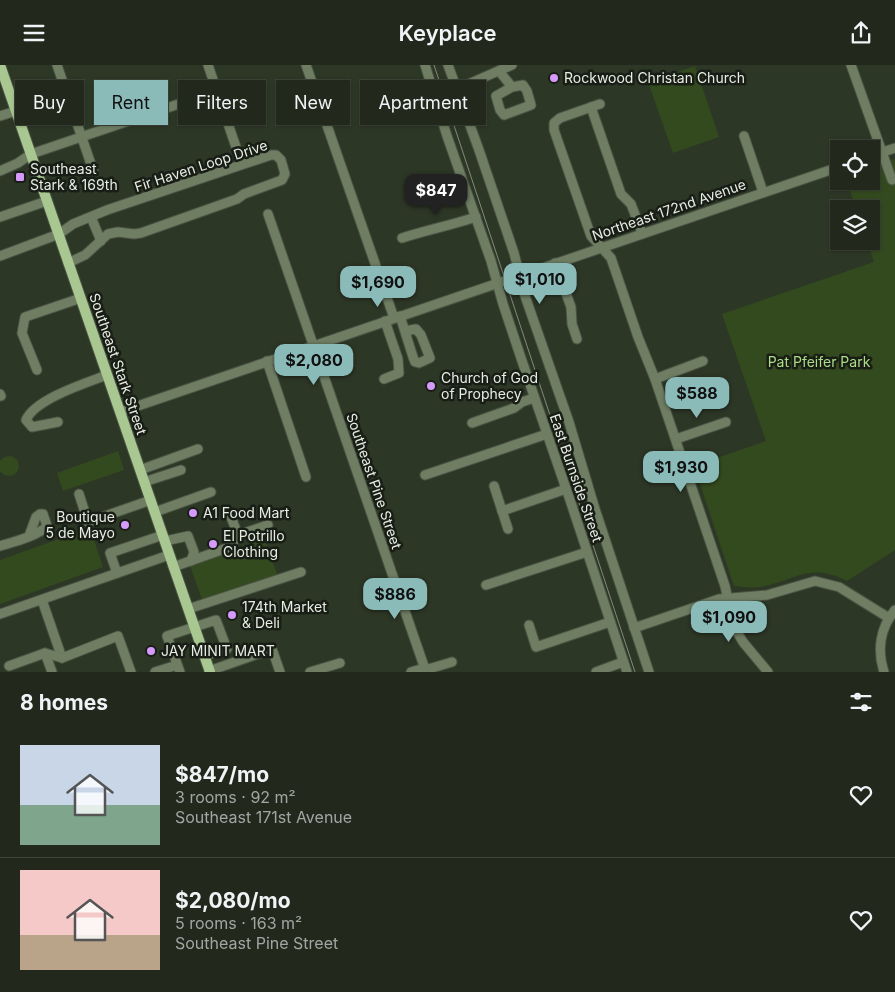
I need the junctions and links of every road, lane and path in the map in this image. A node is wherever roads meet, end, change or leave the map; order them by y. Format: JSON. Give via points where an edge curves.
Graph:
{"nodes":[{"id":1,"x":0,"y":65,"type":"edge"},
{"id":2,"x":57,"y":65,"type":"edge"},
{"id":3,"x":208,"y":65,"type":"edge"},
{"id":4,"x":306,"y":65,"type":"edge"},
{"id":5,"x":425,"y":65,"type":"edge"},
{"id":6,"x":448,"y":65,"type":"edge"},
{"id":7,"x":512,"y":65,"type":"edge"},
{"id":8,"x":851,"y":65,"type":"edge"},
{"id":9,"x":499,"y":71,"type":"junction"},
{"id":10,"x":213,"y":80,"type":"edge"},
{"id":11,"x":454,"y":80,"type":"edge"},
{"id":12,"x":478,"y":80,"type":"edge"},
{"id":13,"x":3,"y":83,"type":"edge"},
{"id":14,"x":512,"y":87,"type":"dead end"},
{"id":15,"x":178,"y":104,"type":"edge"},
{"id":16,"x":15,"y":109,"type":"edge"},
{"id":17,"x":15,"y":111,"type":"edge"},
{"id":18,"x":0,"y":116,"type":"edge"},
{"id":19,"x":21,"y":125,"type":"edge"},
{"id":20,"x":229,"y":125,"type":"edge"},
{"id":21,"x":470,"y":125,"type":"edge"},
{"id":22,"x":744,"y":135,"type":"dead end"},
{"id":23,"x":82,"y":137,"type":"junction"},
{"id":24,"x":236,"y":147,"type":"dead end"},
{"id":25,"x":895,"y":148,"type":"edge"},
{"id":26,"x":883,"y":152,"type":"junction"},
{"id":27,"x":880,"y":153,"type":"edge"},
{"id":28,"x":31,"y":154,"type":"junction"},
{"id":29,"x":93,"y":170,"type":"dead end"},
{"id":30,"x":830,"y":170,"type":"edge"},
{"id":31,"x":0,"y":171,"type":"edge"},
{"id":32,"x":892,"y":180,"type":"dead end"},
{"id":33,"x":763,"y":192,"type":"junction"},
{"id":34,"x":47,"y":201,"type":"junction"},
{"id":35,"x":268,"y":214,"type":"dead end"},
{"id":36,"x":0,"y":217,"type":"edge"},
{"id":37,"x":91,"y":217,"type":"junction"},
{"id":38,"x":476,"y":217,"type":"junction"},
{"id":39,"x":642,"y":233,"type":"junction"},
{"id":40,"x":59,"y":234,"type":"junction"},
{"id":41,"x":402,"y":238,"type":"dead end"},
{"id":42,"x":101,"y":241,"type":"junction"},
{"id":43,"x":600,"y":247,"type":"junction"},
{"id":44,"x":0,"y":256,"type":"edge"},
{"id":45,"x":68,"y":263,"type":"junction"},
{"id":46,"x":555,"y":263,"type":"junction"},
{"id":47,"x":519,"y":275,"type":"junction"},
{"id":48,"x":497,"y":283,"type":"junction"},
{"id":49,"x":81,"y":298,"type":"junction"},
{"id":50,"x":393,"y":318,"type":"junction"},
{"id":51,"x":405,"y":331,"type":"dead end"},
{"id":52,"x":577,"y":339,"type":"dead end"},
{"id":53,"x":313,"y":346,"type":"junction"},
{"id":54,"x":267,"y":361,"type":"junction"},
{"id":55,"x":703,"y":361,"type":"dead end"},
{"id":56,"x":36,"y":369,"type":"dead end"},
{"id":57,"x":107,"y":375,"type":"junction"},
{"id":58,"x":384,"y":379,"type":"dead end"},
{"id":59,"x":655,"y":379,"type":"junction"},
{"id":60,"x":534,"y":398,"type":"junction"},
{"id":61,"x":120,"y":412,"type":"junction"},
{"id":62,"x":58,"y":422,"type":"dead end"},
{"id":63,"x":726,"y":422,"type":"dead end"},
{"id":64,"x":472,"y":423,"type":"dead end"},
{"id":65,"x":546,"y":434,"type":"junction"},
{"id":66,"x":676,"y":439,"type":"junction"},
{"id":67,"x":198,"y":449,"type":"dead end"},
{"id":68,"x":140,"y":470,"type":"junction"},
{"id":69,"x":181,"y":470,"type":"dead end"},
{"id":70,"x":425,"y":475,"type":"dead end"},
{"id":71,"x":306,"y":477,"type":"dead end"},
{"id":72,"x":144,"y":482,"type":"junction"},
{"id":73,"x":494,"y":486,"type":"dead end"},
{"id":74,"x":566,"y":489,"type":"junction"},
{"id":75,"x":211,"y":492,"type":"dead end"},
{"id":76,"x":79,"y":494,"type":"dead end"},
{"id":77,"x":151,"y":500,"type":"junction"},
{"id":78,"x":502,"y":511,"type":"junction"},
{"id":79,"x":155,"y":512,"type":"junction"},
{"id":80,"x":231,"y":517,"type":"dead end"},
{"id":81,"x":268,"y":525,"type":"dead end"},
{"id":82,"x":508,"y":529,"type":"dead end"},
{"id":83,"x":238,"y":535,"type":"junction"},
{"id":84,"x":29,"y":536,"type":"dead end"},
{"id":85,"x":164,"y":538,"type":"junction"},
{"id":86,"x":0,"y":546,"type":"edge"},
{"id":87,"x":587,"y":552,"type":"junction"},
{"id":88,"x":169,"y":555,"type":"junction"},
{"id":89,"x":191,"y":561,"type":"junction"},
{"id":90,"x":173,"y":567,"type":"junction"},
{"id":91,"x":301,"y":572,"type":"dead end"},
{"id":92,"x":117,"y":573,"type":"junction"},
{"id":93,"x":486,"y":585,"type":"dead end"},
{"id":94,"x":728,"y":598,"type":"junction"},
{"id":95,"x":42,"y":600,"type":"junction"},
{"id":96,"x":188,"y":609,"type":"junction"},
{"id":97,"x":0,"y":614,"type":"edge"},
{"id":98,"x":892,"y":614,"type":"edge"},
{"id":99,"x":610,"y":622,"type":"junction"},
{"id":100,"x":529,"y":625,"type":"dead end"},
{"id":101,"x":194,"y":627,"type":"junction"},
{"id":102,"x":634,"y":628,"type":"junction"},
{"id":103,"x":45,"y":653,"type":"junction"},
{"id":104,"x":204,"y":656,"type":"junction"},
{"id":105,"x":62,"y":658,"type":"junction"},
{"id":106,"x":452,"y":662,"type":"dead end"},
{"id":107,"x":624,"y":662,"type":"junction"},
{"id":108,"x":340,"y":663,"type":"dead end"},
{"id":109,"x":9,"y":666,"type":"dead end"},
{"id":110,"x":178,"y":668,"type":"edge"},
{"id":111,"x":425,"y":670,"type":"edge"},
{"id":112,"x":209,"y":671,"type":"edge"},
{"id":113,"x":52,"y":672,"type":"edge"},
{"id":114,"x":131,"y":672,"type":"edge"},
{"id":115,"x":155,"y":672,"type":"edge"},
{"id":116,"x":280,"y":672,"type":"edge"},
{"id":117,"x":310,"y":672,"type":"edge"},
{"id":118,"x":412,"y":672,"type":"edge"},
{"id":119,"x":596,"y":672,"type":"edge"},
{"id":120,"x":627,"y":672,"type":"edge"},
{"id":121,"x":649,"y":672,"type":"edge"},
{"id":122,"x":768,"y":672,"type":"edge"},
{"id":123,"x":884,"y":672,"type":"edge"}],
"edges":[{"from":1,"to":13,"type":"main road","name":"Southeast Stark Street"},
{"from":2,"to":23,"type":"street"},
{"from":3,"to":10,"type":"street"},
{"from":4,"to":50,"type":"street"},
{"from":5,"to":38,"type":"street","name":"East Burnside Street"},
{"from":6,"to":11,"type":"street","name":"East Burnside Street"},
{"from":7,"to":9,"type":"street"},
{"from":8,"to":26,"type":"street"},
{"from":9,"to":12,"type":"street"},
{"from":9,"to":14,"type":"street"},
{"from":13,"to":16,"type":"main road","name":"Southeast Stark Street"},
{"from":15,"to":23,"type":"street"},
{"from":17,"to":18,"type":"street"},
{"from":19,"to":28,"type":"main road","name":"Southeast Stark Street"},
{"from":20,"to":24,"type":"street"},
{"from":21,"to":47,"type":"street","name":"East Burnside Street"},
{"from":22,"to":33,"type":"street"},
{"from":23,"to":28,"type":"street"},
{"from":23,"to":29,"type":"street"},
{"from":25,"to":26,"type":"street"},
{"from":26,"to":27,"type":"street"},
{"from":26,"to":32,"type":"street"},
{"from":28,"to":31,"type":"street"},
{"from":28,"to":34,"type":"main road","name":"Southeast Stark Street"},
{"from":30,"to":33,"type":"street","name":"Northeast 172nd Avenue"},
{"from":33,"to":39,"type":"street","name":"Northeast 172nd Avenue"},
{"from":34,"to":36,"type":"street"},
{"from":34,"to":40,"type":"main road","name":"Southeast Stark Street"},
{"from":35,"to":53,"type":"street","name":"Southeast Pine Street"},
{"from":37,"to":40,"type":"street","name":"Fir Haven Loop Drive"},
{"from":37,"to":42,"type":"street"},
{"from":37,"to":42,"type":"street","name":"Fir Haven Loop Drive","via":[[271,155],[276,155],[281,161],[285,175],[282,180],[141,233],[114,233]]},
{"from":38,"to":41,"type":"street"},
{"from":38,"to":48,"type":"street","name":"East Burnside Street"},
{"from":39,"to":43,"type":"street","name":"Northeast 172nd Avenue"},
{"from":39,"to":43,"type":"street","via":[[631,204],[620,193],[596,106],[560,117],[554,123],[554,130],[591,236]]},
{"from":40,"to":44,"type":"street","name":"Fir Haven Loop Drive"},
{"from":40,"to":45,"type":"main road","name":"Southeast Stark Street"},
{"from":42,"to":45,"type":"street","name":"Fir Haven Loop Drive","via":[[85,255]]},
{"from":43,"to":46,"type":"street","name":"Northeast 172nd Avenue"},
{"from":43,"to":59,"type":"street","via":[[611,258]]},
{"from":45,"to":49,"type":"main road","name":"Southeast Stark Street"},
{"from":46,"to":47,"type":"street","name":"Northeast 172nd Avenue"},
{"from":46,"to":52,"type":"street","via":[[571,307]]},
{"from":47,"to":48,"type":"street","name":"Northeast 172nd Avenue"},
{"from":47,"to":102,"type":"street","name":"East Burnside Street"},
{"from":48,"to":50,"type":"street","name":"Northeast 172nd Avenue"},
{"from":48,"to":60,"type":"street","name":"East Burnside Street"},
{"from":49,"to":56,"type":"street","via":[[25,317],[22,333]]},
{"from":49,"to":57,"type":"main road","name":"Southeast Stark Street"},
{"from":50,"to":51,"type":"street"},
{"from":50,"to":53,"type":"street","name":"Northeast 172nd Avenue"},
{"from":50,"to":58,"type":"street","via":[[399,373]]},
{"from":53,"to":54,"type":"street","name":"Northeast 172nd Avenue"},
{"from":53,"to":111,"type":"street","name":"Southeast Pine Street"},
{"from":54,"to":61,"type":"street","name":"Northeast 172nd Avenue"},
{"from":54,"to":71,"type":"street"},
{"from":55,"to":59,"type":"street"},
{"from":57,"to":61,"type":"main road","name":"Southeast Stark Street"},
{"from":57,"to":62,"type":"street","via":[[56,395],[29,413],[26,420],[32,427]]},
{"from":59,"to":66,"type":"street"},
{"from":60,"to":64,"type":"street"},
{"from":60,"to":65,"type":"street","name":"East Burnside Street"},
{"from":61,"to":68,"type":"main road","name":"Southeast Stark Street"},
{"from":63,"to":66,"type":"street"},
{"from":65,"to":70,"type":"street"},
{"from":65,"to":74,"type":"street","name":"East Burnside Street"},
{"from":66,"to":94,"type":"street"},
{"from":67,"to":68,"type":"street"},
{"from":68,"to":72,"type":"main road","name":"Southeast Stark Street"},
{"from":69,"to":72,"type":"street"},
{"from":72,"to":77,"type":"main road","name":"Southeast Stark Street"},
{"from":73,"to":78,"type":"street"},
{"from":74,"to":78,"type":"street"},
{"from":74,"to":87,"type":"street","name":"East Burnside Street"},
{"from":75,"to":79,"type":"street"},
{"from":76,"to":77,"type":"street","via":[[88,521]]},
{"from":77,"to":79,"type":"main road","name":"Southeast Stark Street"},
{"from":78,"to":82,"type":"street"},
{"from":79,"to":85,"type":"main road","name":"Southeast Stark Street"},
{"from":80,"to":83,"type":"street"},
{"from":81,"to":83,"type":"street"},
{"from":83,"to":89,"type":"street","via":[[230,547]]},
{"from":84,"to":86,"type":"street"},
{"from":85,"to":88,"type":"main road","name":"Southeast Stark Street"},
{"from":85,"to":89,"type":"street","via":[[188,536],[194,552]]},
{"from":85,"to":92,"type":"street","via":[[110,553]]},
{"from":87,"to":93,"type":"street"},
{"from":87,"to":99,"type":"street","name":"East Burnside Street"},
{"from":88,"to":90,"type":"main road","name":"Southeast Stark Street"},
{"from":88,"to":92,"type":"street"},
{"from":89,"to":90,"type":"street"},
{"from":90,"to":96,"type":"main road","name":"Southeast Stark Street"},
{"from":91,"to":96,"type":"street"},
{"from":92,"to":95,"type":"street"},
{"from":94,"to":98,"type":"street","via":[[766,595],[815,581],[839,587]]},
{"from":94,"to":102,"type":"street"},
{"from":94,"to":122,"type":"street","via":[[737,634]]},
{"from":95,"to":97,"type":"street"},
{"from":95,"to":105,"type":"street"},
{"from":96,"to":101,"type":"main road","name":"Southeast Stark Street"},
{"from":98,"to":123,"type":"street","via":[[880,645]]},
{"from":99,"to":100,"type":"street","via":[[536,647]]},
{"from":99,"to":107,"type":"street","name":"East Burnside Street"},
{"from":101,"to":104,"type":"main road","name":"Southeast Stark Street"},
{"from":101,"to":104,"type":"street","via":[[216,620],[228,649]]},
{"from":101,"to":110,"type":"street","via":[[167,636]]},
{"from":102,"to":121,"type":"street","name":"East Burnside Street"},
{"from":103,"to":105,"type":"street"},
{"from":103,"to":109,"type":"street"},
{"from":103,"to":113,"type":"street"},
{"from":104,"to":112,"type":"main road","name":"Southeast Stark Street"},
{"from":105,"to":114,"type":"street","via":[[118,636]]},
{"from":106,"to":111,"type":"street"},
{"from":107,"to":119,"type":"street"},
{"from":107,"to":120,"type":"street","name":"East Burnside Street"},
{"from":108,"to":117,"type":"street"},
{"from":110,"to":115,"type":"street"},
{"from":111,"to":118,"type":"street"},
{"from":112,"to":116,"type":"street","via":[[272,649]]}]}
